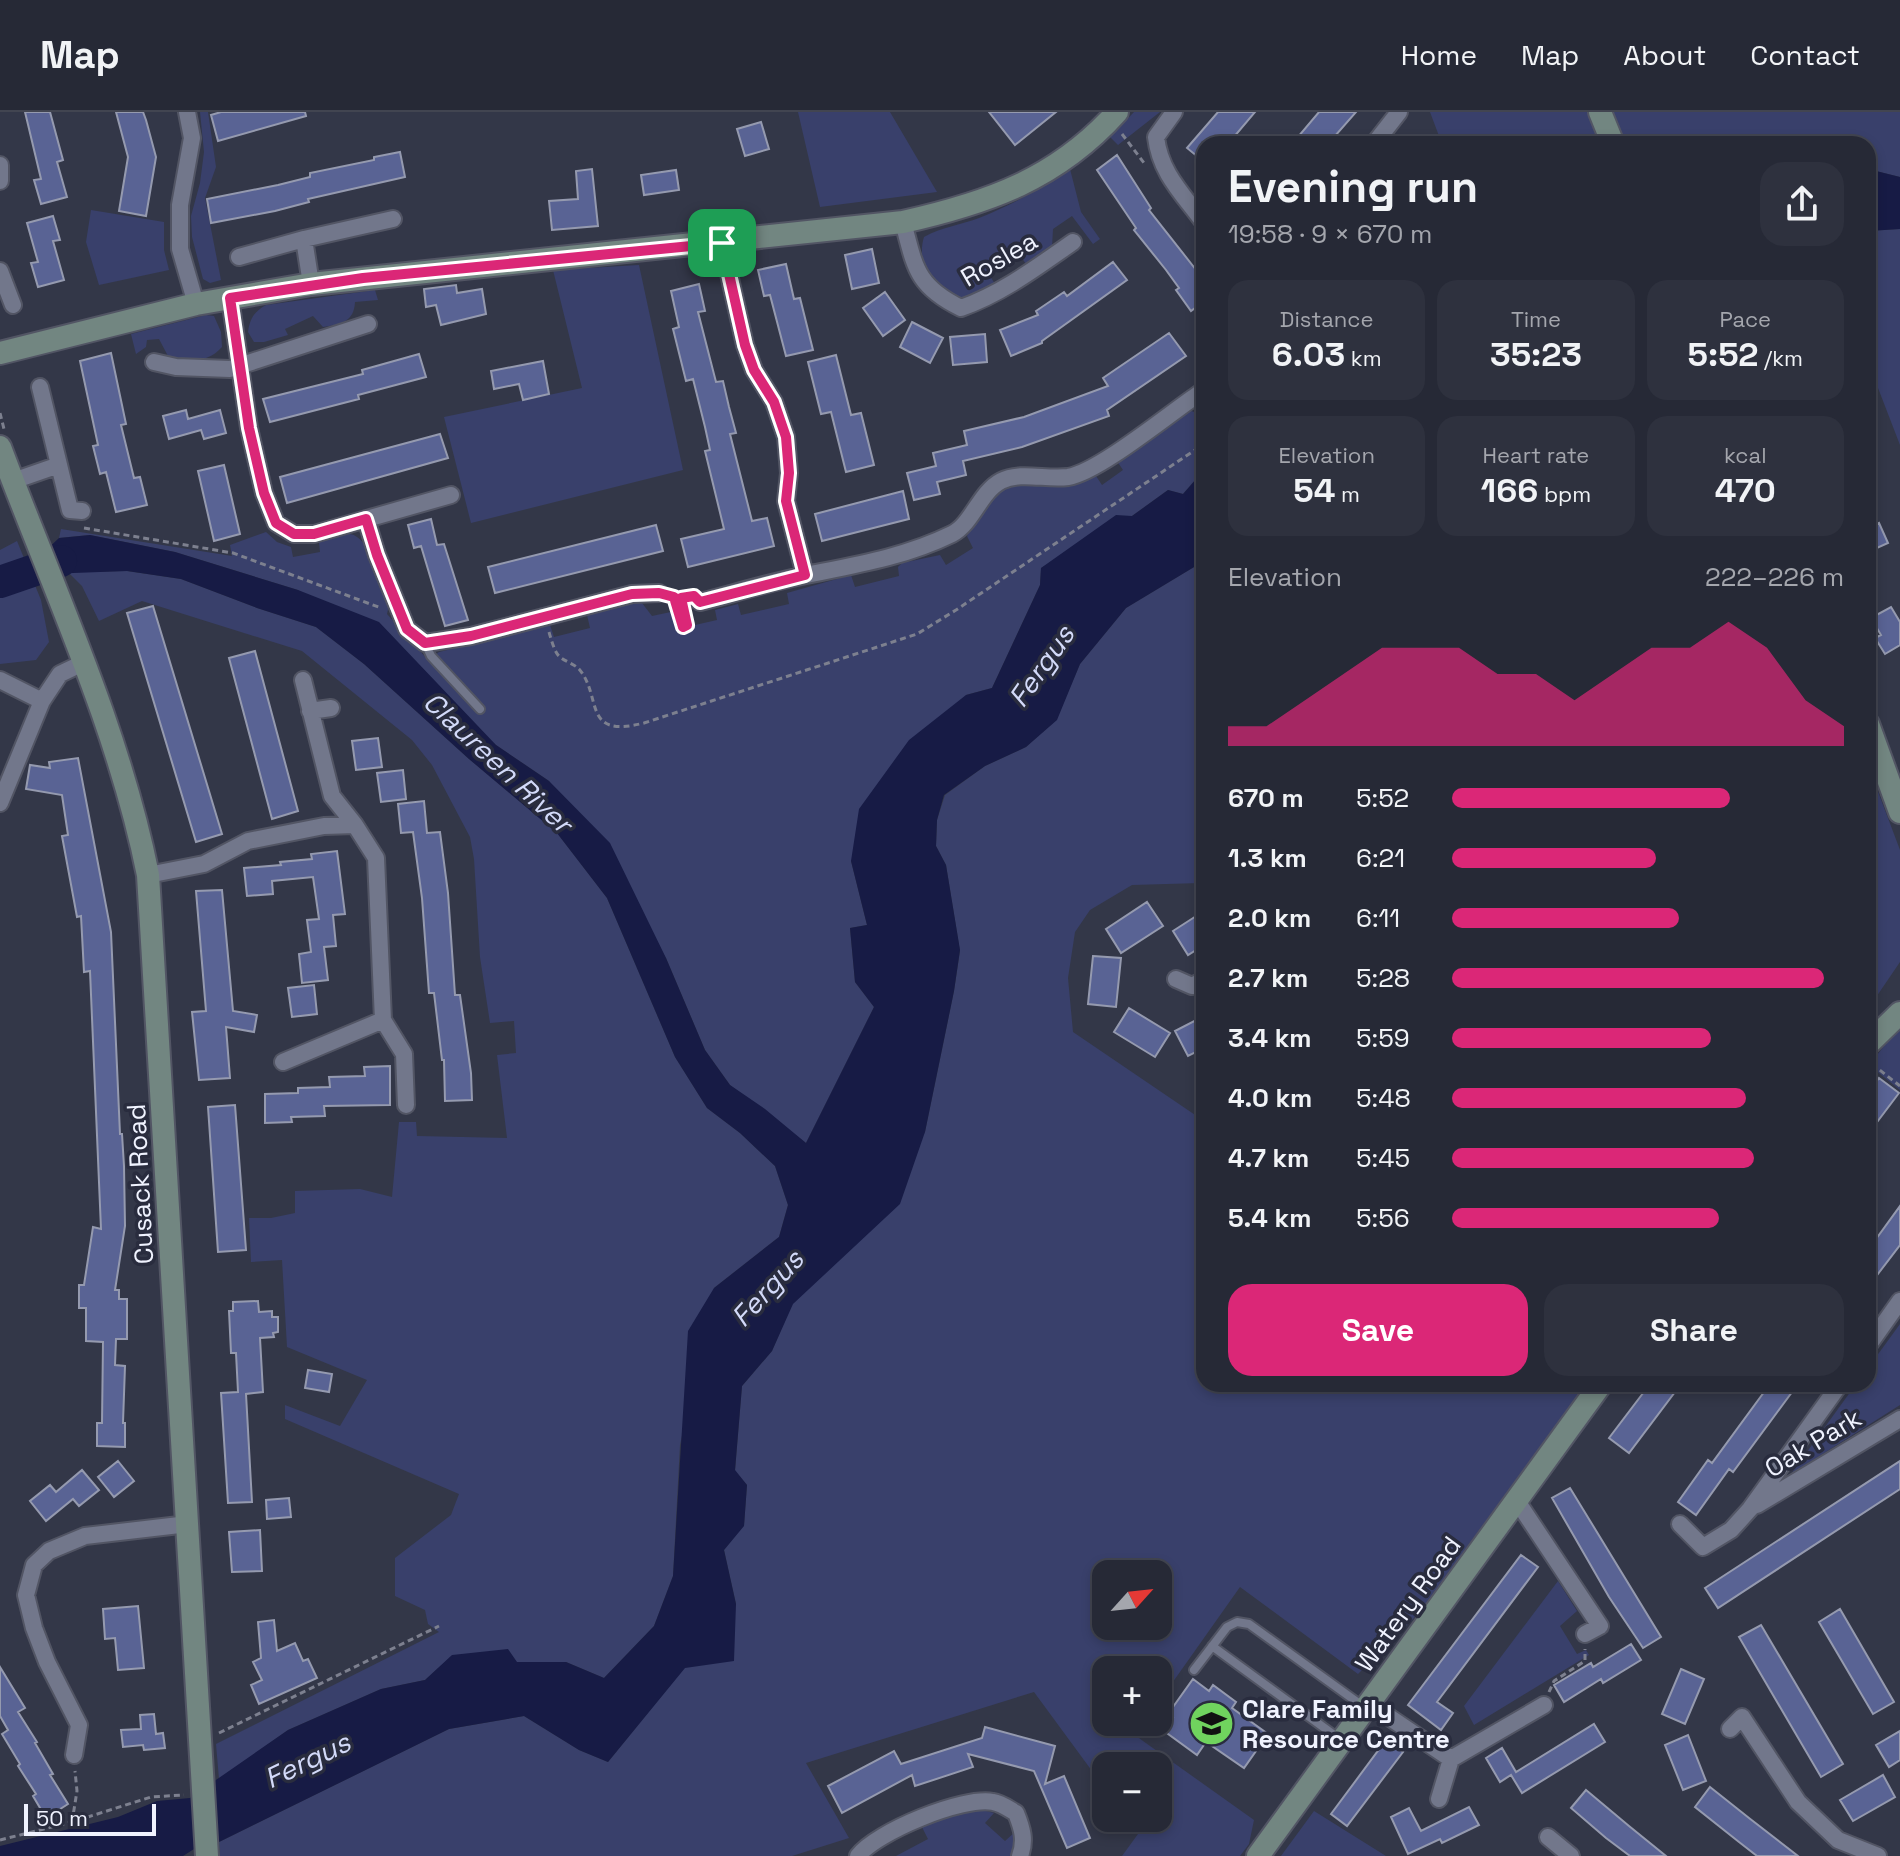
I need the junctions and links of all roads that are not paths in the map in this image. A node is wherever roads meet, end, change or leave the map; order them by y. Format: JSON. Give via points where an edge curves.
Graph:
{"nodes":[{"id":1,"x":187,"y":112,"type":"edge"},
{"id":2,"x":1117,"y":112,"type":"edge"},
{"id":3,"x":1174,"y":112,"type":"edge"},
{"id":4,"x":1399,"y":112,"type":"edge"},
{"id":5,"x":1600,"y":112,"type":"edge"},
{"id":6,"x":1380,"y":136,"type":"edge"},
{"id":7,"x":1610,"y":136,"type":"edge"},
{"id":8,"x":0,"y":165,"type":"edge"},
{"id":9,"x":0,"y":181,"type":"edge"},
{"id":10,"x":1196,"y":212,"type":"edge"},
{"id":11,"x":393,"y":219,"type":"dead end"},
{"id":12,"x":903,"y":222,"type":"junction"},
{"id":13,"x":304,"y":239,"type":"junction"},
{"id":14,"x":1073,"y":242,"type":"dead end"},
{"id":15,"x":722,"y":243,"type":"junction"},
{"id":16,"x":239,"y":257,"type":"dead end"},
{"id":17,"x":0,"y":271,"type":"edge"},
{"id":18,"x":311,"y":284,"type":"junction"},
{"id":19,"x":230,"y":298,"type":"junction"},
{"id":20,"x":196,"y":304,"type":"junction"},
{"id":21,"x":13,"y":305,"type":"dead end"},
{"id":22,"x":368,"y":324,"type":"dead end"},
{"id":23,"x":0,"y":353,"type":"edge"},
{"id":24,"x":154,"y":362,"type":"dead end"},
{"id":25,"x":239,"y":366,"type":"junction"},
{"id":26,"x":40,"y":387,"type":"dead end"},
{"id":27,"x":1196,"y":396,"type":"edge"},
{"id":28,"x":0,"y":447,"type":"edge"},
{"id":29,"x":59,"y":465,"type":"junction"},
{"id":30,"x":13,"y":481,"type":"junction"},
{"id":31,"x":451,"y":495,"type":"dead end"},
{"id":32,"x":81,"y":519,"type":"road end"},
{"id":33,"x":366,"y":519,"type":"junction"},
{"id":34,"x":805,"y":575,"type":"junction"},
{"id":35,"x":659,"y":593,"type":"road end"},
{"id":36,"x":700,"y":602,"type":"road end"},
{"id":37,"x":425,"y":643,"type":"junction"},
{"id":38,"x":85,"y":662,"type":"junction"},
{"id":39,"x":0,"y":680,"type":"edge"},
{"id":40,"x":303,"y":680,"type":"dead end"},
{"id":41,"x":42,"y":701,"type":"junction"},
{"id":42,"x":331,"y":708,"type":"dead end"},
{"id":43,"x":480,"y":709,"type":"dead end"},
{"id":44,"x":310,"y":711,"type":"junction"},
{"id":45,"x":1876,"y":746,"type":"edge"},
{"id":46,"x":0,"y":803,"type":"edge"},
{"id":47,"x":1900,"y":812,"type":"edge"},
{"id":48,"x":355,"y":825,"type":"junction"},
{"id":49,"x":148,"y":875,"type":"junction"},
{"id":50,"x":1176,"y":979,"type":"dead end"},
{"id":51,"x":1196,"y":984,"type":"edge"},
{"id":52,"x":383,"y":1020,"type":"junction"},
{"id":53,"x":1896,"y":1020,"type":"edge"},
{"id":54,"x":1876,"y":1037,"type":"edge"},
{"id":55,"x":283,"y":1062,"type":"dead end"},
{"id":56,"x":406,"y":1105,"type":"dead end"},
{"id":57,"x":1900,"y":1301,"type":"edge"},
{"id":58,"x":1876,"y":1335,"type":"edge"},
{"id":59,"x":1595,"y":1392,"type":"edge"},
{"id":60,"x":1834,"y":1392,"type":"edge"},
{"id":61,"x":1900,"y":1419,"type":"edge"},
{"id":62,"x":1517,"y":1501,"type":"junction"},
{"id":63,"x":1750,"y":1509,"type":"junction"},
{"id":64,"x":188,"y":1524,"type":"junction"},
{"id":65,"x":1680,"y":1524,"type":"dead end"},
{"id":66,"x":1585,"y":1634,"type":"road end"},
{"id":67,"x":1212,"y":1646,"type":"junction"},
{"id":68,"x":1194,"y":1670,"type":"dead end"},
{"id":69,"x":1544,"y":1705,"type":"road end"},
{"id":70,"x":1367,"y":1709,"type":"junction"},
{"id":71,"x":1730,"y":1729,"type":"dead end"},
{"id":72,"x":1343,"y":1741,"type":"junction"},
{"id":73,"x":74,"y":1755,"type":"road end"},
{"id":74,"x":1451,"y":1759,"type":"junction"},
{"id":75,"x":1439,"y":1799,"type":"dead end"},
{"id":76,"x":1548,"y":1837,"type":"dead end"},
{"id":77,"x":207,"y":1856,"type":"edge"},
{"id":78,"x":858,"y":1856,"type":"edge"},
{"id":79,"x":1020,"y":1856,"type":"edge"},
{"id":80,"x":1258,"y":1856,"type":"edge"},
{"id":81,"x":1571,"y":1856,"type":"edge"},
{"id":82,"x":1878,"y":1856,"type":"edge"}],
"edges":[{"from":1,"to":20,"type":"street","via":[[192,138],[180,205],[180,249]]},
{"from":2,"to":12,"type":"street","via":[[1043,173],[989,200]]},
{"from":3,"to":10,"type":"street","via":[[1156,137],[1158,155]]},
{"from":4,"to":6,"type":"street"},
{"from":5,"to":7,"type":"street"},
{"from":8,"to":9,"type":"street"},
{"from":11,"to":13,"type":"street"},
{"from":12,"to":14,"type":"street","name":"Roslea","via":[[925,284],[961,308],[1011,284]]},
{"from":12,"to":15,"type":"street"},
{"from":13,"to":16,"type":"street"},
{"from":13,"to":18,"type":"street"},
{"from":15,"to":18,"type":"street"},
{"from":15,"to":34,"type":"street","via":[[745,345],[786,437],[786,501]]},
{"from":17,"to":21,"type":"street"},
{"from":18,"to":19,"type":"street"},
{"from":19,"to":20,"type":"street"},
{"from":19,"to":25,"type":"street"},
{"from":20,"to":23,"type":"street"},
{"from":22,"to":25,"type":"street"},
{"from":24,"to":25,"type":"street"},
{"from":25,"to":33,"type":"street","via":[[264,493],[276,523],[294,534],[314,534]]},
{"from":26,"to":29,"type":"street"},
{"from":27,"to":34,"type":"street","via":[[1097,466],[1069,477],[1000,482],[956,532],[865,565]]},
{"from":28,"to":30,"type":"street","name":"Cusack Road"},
{"from":29,"to":30,"type":"street"},
{"from":29,"to":32,"type":"street","via":[[70,510]]},
{"from":30,"to":38,"type":"street","name":"Cusack Road"},
{"from":31,"to":33,"type":"street"},
{"from":33,"to":37,"type":"street","via":[[407,629]]},
{"from":34,"to":36,"type":"street"},
{"from":35,"to":37,"type":"street","via":[[632,594]]},
{"from":37,"to":43,"type":"lane"},
{"from":38,"to":41,"type":"street","via":[[60,674]]},
{"from":38,"to":49,"type":"street","name":"Cusack Road","via":[[126,780]]},
{"from":39,"to":41,"type":"street"},
{"from":40,"to":44,"type":"street"},
{"from":41,"to":46,"type":"street"},
{"from":42,"to":44,"type":"street"},
{"from":44,"to":48,"type":"street","via":[[332,796]]},
{"from":45,"to":47,"type":"street"},
{"from":48,"to":49,"type":"street","via":[[248,841],[204,864]]},
{"from":48,"to":52,"type":"street","via":[[376,858]]},
{"from":49,"to":64,"type":"street","name":"Cusack Road"},
{"from":50,"to":51,"type":"street"},
{"from":52,"to":55,"type":"street","via":[[300,1045]]},
{"from":52,"to":56,"type":"street","via":[[404,1054]]},
{"from":53,"to":54,"type":"street"},
{"from":57,"to":58,"type":"street"},
{"from":59,"to":62,"type":"street","name":"Watery Road"},
{"from":60,"to":63,"type":"street","name":"Oak Park"},
{"from":61,"to":63,"type":"street","name":"Oak Park"},
{"from":62,"to":66,"type":"street","via":[[1600,1626]]},
{"from":62,"to":70,"type":"street","name":"Watery Road"},
{"from":63,"to":65,"type":"street","name":"Oak Park","via":[[1731,1530],[1703,1547]]},
{"from":64,"to":73,"type":"street","via":[[85,1536],[49,1551],[34,1565],[26,1595],[47,1662],[79,1725]]},
{"from":64,"to":77,"type":"street","name":"Cusack Road"},
{"from":67,"to":68,"type":"lane"},
{"from":67,"to":70,"type":"lane","via":[[1227,1627],[1249,1624]]},
{"from":67,"to":72,"type":"lane"},
{"from":69,"to":74,"type":"street"},
{"from":70,"to":72,"type":"street","name":"Watery Road"},
{"from":70,"to":74,"type":"street","via":[[1383,1713]]},
{"from":71,"to":82,"type":"street","via":[[1742,1717],[1798,1802],[1838,1840]]},
{"from":72,"to":80,"type":"street","name":"Watery Road"},
{"from":74,"to":75,"type":"street"},
{"from":76,"to":81,"type":"street"},
{"from":78,"to":79,"type":"street","via":[[865,1847],[926,1815],[967,1802],[994,1802],[1016,1813],[1023,1832]]}]}
